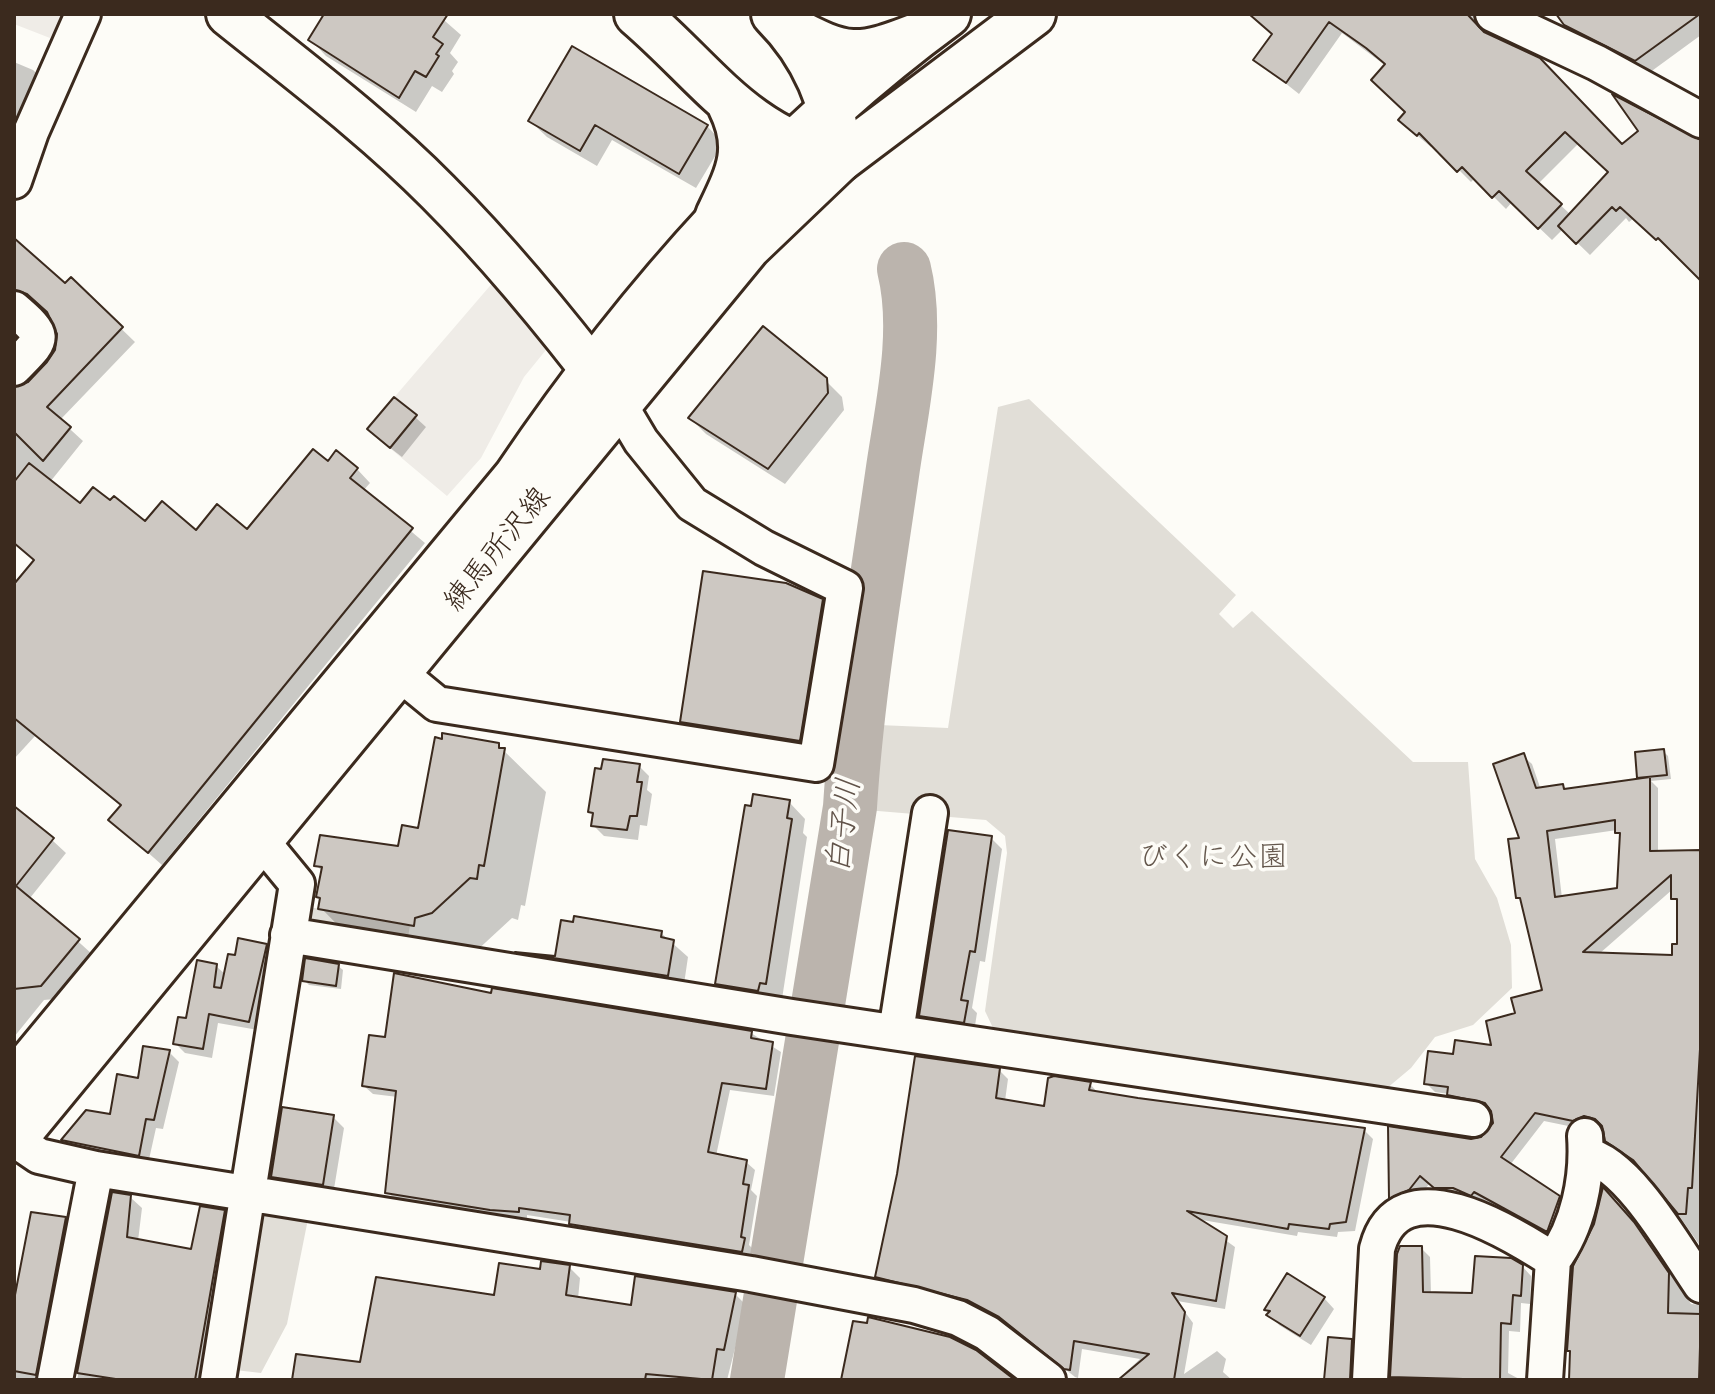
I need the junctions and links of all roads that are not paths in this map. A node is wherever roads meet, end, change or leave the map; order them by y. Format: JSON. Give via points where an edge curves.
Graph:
{"nodes":[{"id":1,"x":83,"y":14,"type":"edge"},
{"id":2,"x":228,"y":14,"type":"edge"},
{"id":3,"x":637,"y":14,"type":"edge"},
{"id":4,"x":1033,"y":14,"type":"edge"},
{"id":5,"x":1519,"y":18,"type":"edge"},
{"id":6,"x":780,"y":21,"type":"edge"},
{"id":7,"x":934,"y":24,"type":"edge"},
{"id":8,"x":730,"y":105,"type":"junction"},
{"id":9,"x":832,"y":108,"type":"junction"},
{"id":10,"x":1701,"y":120,"type":"edge"},
{"id":11,"x":791,"y":144,"type":"junction"},
{"id":12,"x":839,"y":160,"type":"junction"},
{"id":13,"x":14,"y":181,"type":"edge"},
{"id":14,"x":718,"y":216,"type":"junction"},
{"id":15,"x":14,"y":309,"type":"edge"},
{"id":16,"x":14,"y":368,"type":"edge"},
{"id":17,"x":606,"y":387,"type":"junction"},
{"id":18,"x":398,"y":672,"type":"junction"},
{"id":19,"x":930,"y":813,"type":"dead end"},
{"id":20,"x":260,"y":839,"type":"junction"},
{"id":21,"x":288,"y":935,"type":"junction"},
{"id":22,"x":891,"y":1031,"type":"junction"},
{"id":23,"x":14,"y":1083,"type":"edge"},
{"id":24,"x":1473,"y":1119,"type":"dead end"},
{"id":25,"x":14,"y":1139,"type":"edge"},
{"id":26,"x":96,"y":1169,"type":"junction"},
{"id":27,"x":247,"y":1195,"type":"junction"},
{"id":28,"x":1553,"y":1260,"type":"junction"},
{"id":29,"x":1701,"y":1285,"type":"edge"},
{"id":30,"x":55,"y":1380,"type":"edge"},
{"id":31,"x":218,"y":1380,"type":"edge"},
{"id":32,"x":1048,"y":1380,"type":"edge"},
{"id":33,"x":1370,"y":1380,"type":"edge"},
{"id":34,"x":1545,"y":1380,"type":"edge"}],
"edges":[{"from":1,"to":13,"type":"street"},
{"from":2,"to":17,"type":"street","via":[[439,192]]},
{"from":3,"to":8,"type":"main road"},
{"from":4,"to":12,"type":"main road","name":"練馬所沢線"},
{"from":5,"to":10,"type":"street"},
{"from":6,"to":7,"type":"main road","via":[[814,42],[864,54]]},
{"from":6,"to":9,"type":"main road"},
{"from":7,"to":9,"type":"main road","name":"練馬所沢線"},
{"from":8,"to":11,"type":"main road"},
{"from":8,"to":14,"type":"main road","via":[[743,143],[736,176]]},
{"from":9,"to":11,"type":"main road","name":"練馬所沢線"},
{"from":9,"to":12,"type":"main road"},
{"from":11,"to":12,"type":"main road"},
{"from":11,"to":14,"type":"main road","name":"練馬所沢線"},
{"from":12,"to":17,"type":"main road","name":"練馬所沢線"},
{"from":14,"to":17,"type":"main road","name":"練馬所沢線"},
{"from":15,"to":16,"type":"street","via":[[40,336]]},
{"from":17,"to":18,"type":"main road","name":"練馬所沢線"},
{"from":17,"to":18,"type":"street","via":[[692,504],[845,588],[816,764],[437,704]]},
{"from":17,"to":23,"type":"main road","name":"練馬所沢線","via":[[516,477]]},
{"from":18,"to":20,"type":"main road","name":"練馬所沢線"},
{"from":19,"to":22,"type":"street"},
{"from":20,"to":21,"type":"street","via":[[297,884]]},
{"from":20,"to":25,"type":"main road","name":"練馬所沢線"},
{"from":21,"to":22,"type":"street"},
{"from":21,"to":27,"type":"street"},
{"from":22,"to":24,"type":"street"},
{"from":25,"to":26,"type":"street","via":[[39,1156]]},
{"from":26,"to":27,"type":"street"},
{"from":26,"to":30,"type":"street"},
{"from":27,"to":31,"type":"street"},
{"from":27,"to":32,"type":"street","via":[[751,1274],[914,1305],[987,1333]]},
{"from":28,"to":29,"type":"street","via":[[1577,1208],[1585,1146],[1631,1187]]},
{"from":28,"to":33,"type":"street","via":[[1511,1233],[1438,1207],[1418,1206],[1393,1220],[1377,1249]]},
{"from":28,"to":34,"type":"street"}]}
